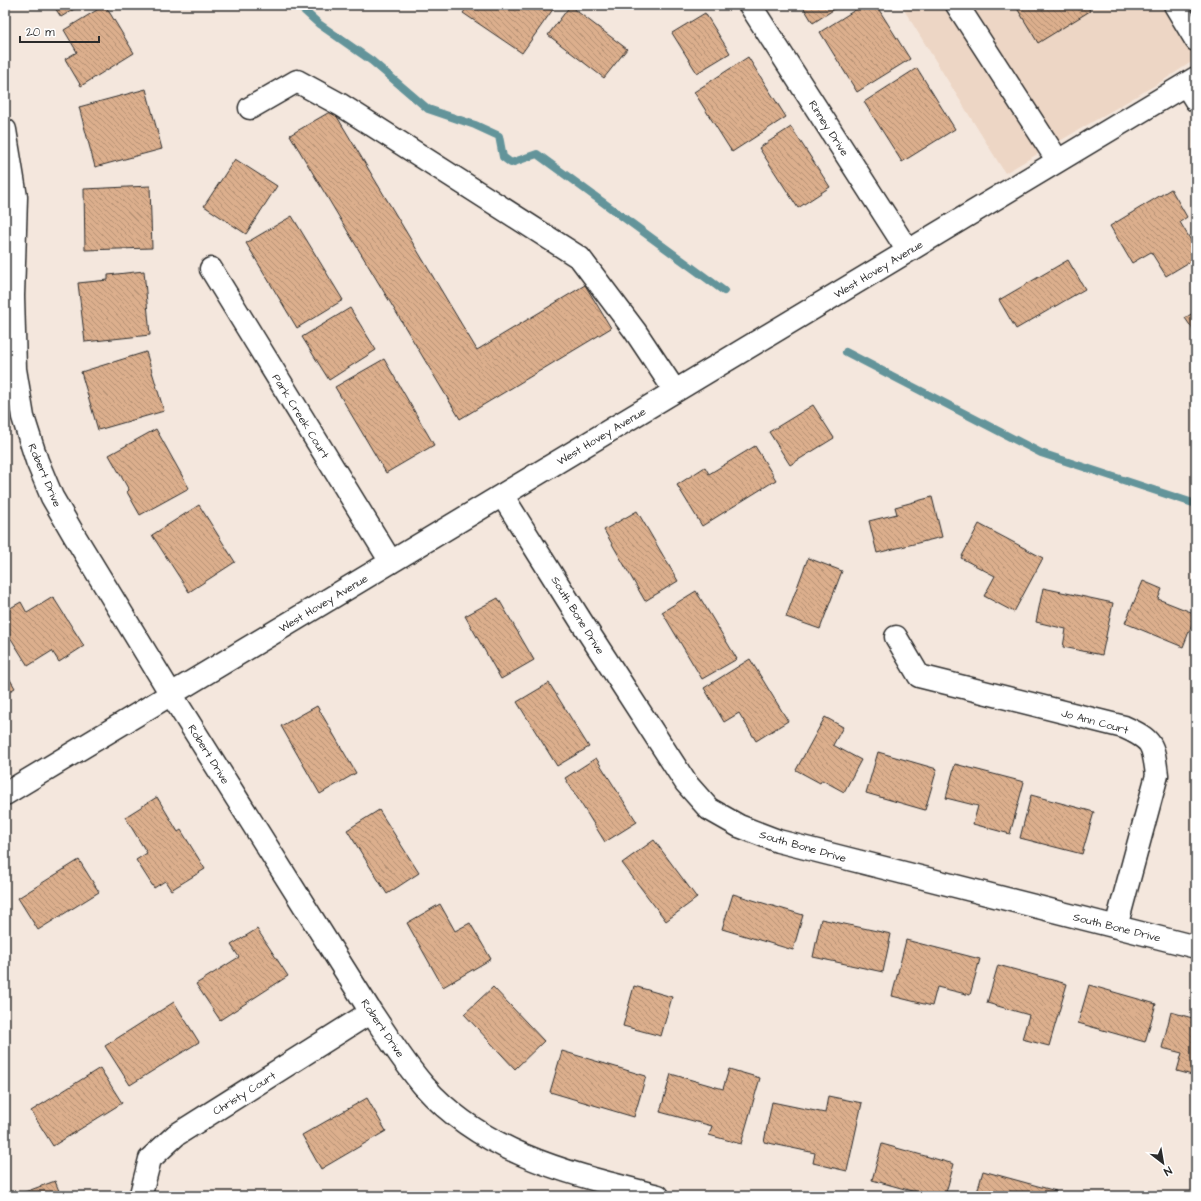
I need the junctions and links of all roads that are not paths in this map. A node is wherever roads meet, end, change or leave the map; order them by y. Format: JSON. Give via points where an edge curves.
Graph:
{"nodes":[{"id":1,"x":750,"y":5,"type":"edge"},
{"id":2,"x":956,"y":5,"type":"edge"},
{"id":3,"x":1175,"y":5,"type":"edge"},
{"id":4,"x":1196,"y":40,"type":"edge"},
{"id":5,"x":1193,"y":88,"type":"edge"},
{"id":6,"x":250,"y":108,"type":"dead end"},
{"id":7,"x":7,"y":139,"type":"edge"},
{"id":8,"x":1058,"y":160,"type":"junction"},
{"id":9,"x":908,"y":251,"type":"junction"},
{"id":10,"x":211,"y":269,"type":"dead end"},
{"id":11,"x":10,"y":370,"type":"edge"},
{"id":12,"x":674,"y":391,"type":"junction"},
{"id":13,"x":502,"y":495,"type":"junction"},
{"id":14,"x":391,"y":562,"type":"junction"},
{"id":15,"x":896,"y":638,"type":"dead end"},
{"id":16,"x":171,"y":694,"type":"junction"},
{"id":17,"x":5,"y":794,"type":"edge"},
{"id":18,"x":1116,"y":927,"type":"junction"},
{"id":19,"x":1196,"y":947,"type":"edge"},
{"id":20,"x":371,"y":1012,"type":"junction"},
{"id":21,"x":141,"y":1194,"type":"dead end"},
{"id":22,"x":658,"y":1196,"type":"edge"}],
"edges":[{"from":1,"to":9,"type":"street","name":"Rinney Drive"},
{"from":2,"to":8,"type":"street"},
{"from":3,"to":4,"type":"street"},
{"from":5,"to":8,"type":"street","name":"West Hovey Avenue"},
{"from":6,"to":12,"type":"street","via":[[297,80],[341,105],[580,258],[635,331]]},
{"from":7,"to":11,"type":"street","name":"Robert Drive","via":[[16,197]]},
{"from":8,"to":9,"type":"street","name":"West Hovey Avenue"},
{"from":9,"to":12,"type":"street","name":"West Hovey Avenue"},
{"from":10,"to":14,"type":"street","name":"Park Creek Court"},
{"from":11,"to":16,"type":"street","name":"Robert Drive","via":[[37,461],[52,497]]},
{"from":12,"to":13,"type":"street","name":"West Hovey Avenue"},
{"from":13,"to":14,"type":"street","name":"West Hovey Avenue"},
{"from":13,"to":18,"type":"street","name":"South Bone Drive","via":[[686,783],[709,809],[740,826],[778,841]]},
{"from":14,"to":16,"type":"street","name":"West Hovey Avenue"},
{"from":15,"to":18,"type":"street","name":"Jo Ann Court","via":[[919,676],[1124,727],[1147,740],[1154,752],[1157,775]]},
{"from":16,"to":17,"type":"street","name":"West Hovey Avenue"},
{"from":16,"to":20,"type":"street","name":"Robert Drive"},
{"from":18,"to":19,"type":"street","name":"South Bone Drive"},
{"from":20,"to":21,"type":"street","name":"Christy Court","via":[[176,1135],[150,1159]]},
{"from":20,"to":22,"type":"street","name":"Robert Drive","via":[[425,1086],[450,1111],[479,1133],[535,1161]]}]}
